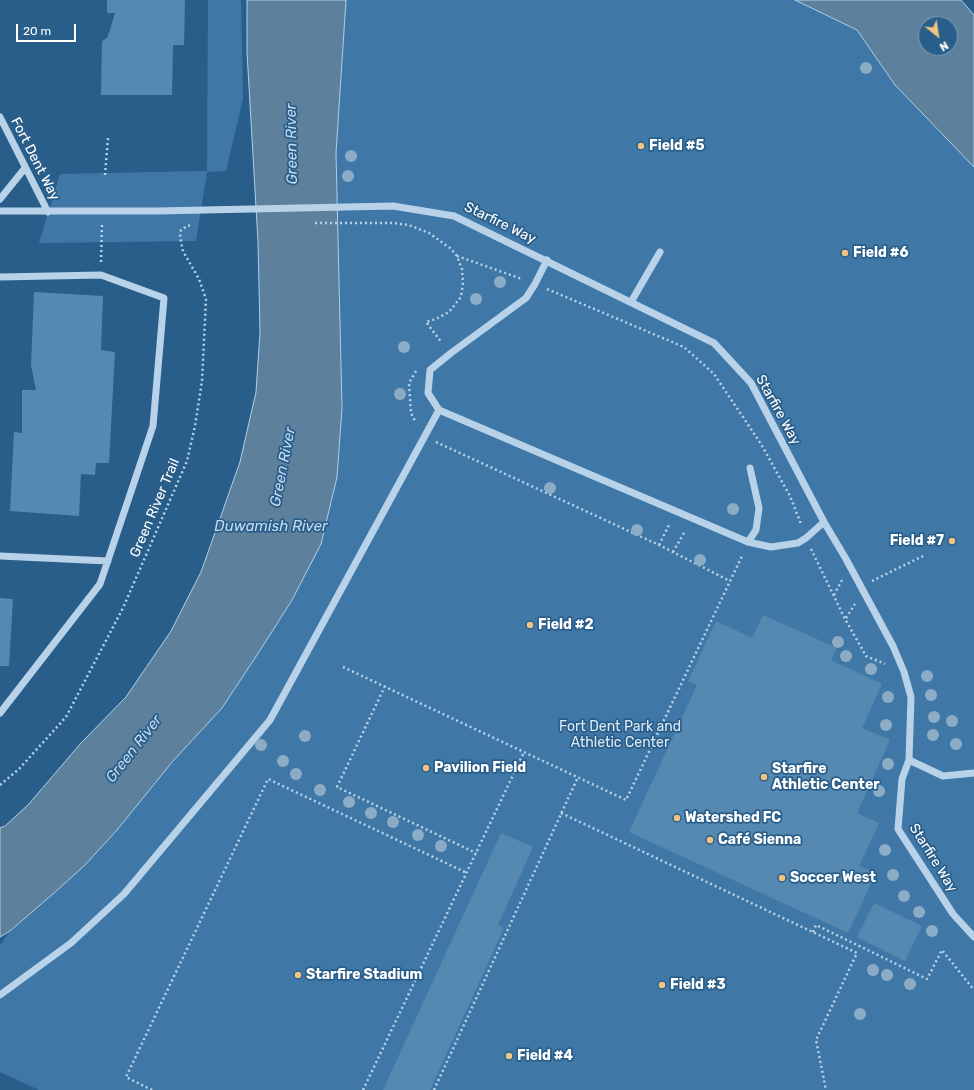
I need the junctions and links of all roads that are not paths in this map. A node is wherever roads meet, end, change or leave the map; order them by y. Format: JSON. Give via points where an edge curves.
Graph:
{"nodes":[{"id":1,"x":0,"y":117,"type":"edge"},
{"id":2,"x":25,"y":168,"type":"junction"},
{"id":3,"x":0,"y":199,"type":"edge"},
{"id":4,"x":0,"y":211,"type":"edge"},
{"id":5,"x":51,"y":212,"type":"junction"},
{"id":6,"x":660,"y":252,"type":"dead end"},
{"id":7,"x":547,"y":260,"type":"junction"},
{"id":8,"x":0,"y":277,"type":"edge"},
{"id":9,"x":631,"y":302,"type":"junction"},
{"id":10,"x":439,"y":410,"type":"junction"},
{"id":11,"x":750,"y":468,"type":"dead end"},
{"id":12,"x":824,"y":522,"type":"junction"},
{"id":13,"x":748,"y":542,"type":"junction"},
{"id":14,"x":0,"y":556,"type":"edge"},
{"id":15,"x":108,"y":561,"type":"junction"},
{"id":16,"x":0,"y":712,"type":"edge"},
{"id":17,"x":909,"y":760,"type":"junction"},
{"id":18,"x":974,"y":772,"type":"edge"},
{"id":19,"x":974,"y":937,"type":"edge"},
{"id":20,"x":0,"y":995,"type":"edge"}],
"edges":[{"from":1,"to":2,"type":"street","name":"Fort Dent Way"},
{"from":2,"to":3,"type":"street"},
{"from":2,"to":5,"type":"street","name":"Fort Dent Way"},
{"from":4,"to":5,"type":"street"},
{"from":5,"to":7,"type":"street","name":"Starfire Way","via":[[393,206],[454,216]]},
{"from":6,"to":9,"type":"street"},
{"from":7,"to":9,"type":"street","name":"Starfire Way"},
{"from":7,"to":10,"type":"street","via":[[526,298],[430,370],[428,393]]},
{"from":8,"to":15,"type":"street","via":[[101,274],[164,298],[153,426]]},
{"from":9,"to":12,"type":"street","name":"Starfire Way","via":[[714,343],[751,383]]},
{"from":10,"to":13,"type":"street"},
{"from":10,"to":20,"type":"street","via":[[270,720],[124,894],[71,944]]},
{"from":11,"to":13,"type":"street","via":[[759,508],[756,530]]},
{"from":12,"to":13,"type":"street","via":[[798,543],[771,547]]},
{"from":12,"to":17,"type":"street","name":"Starfire Way","via":[[893,646],[904,672],[910,697]]},
{"from":14,"to":15,"type":"street"},
{"from":15,"to":16,"type":"street","via":[[100,584]]},
{"from":17,"to":18,"type":"street","via":[[942,776]]},
{"from":17,"to":19,"type":"street","name":"Starfire Way","via":[[902,779],[898,829],[953,914]]}]}
